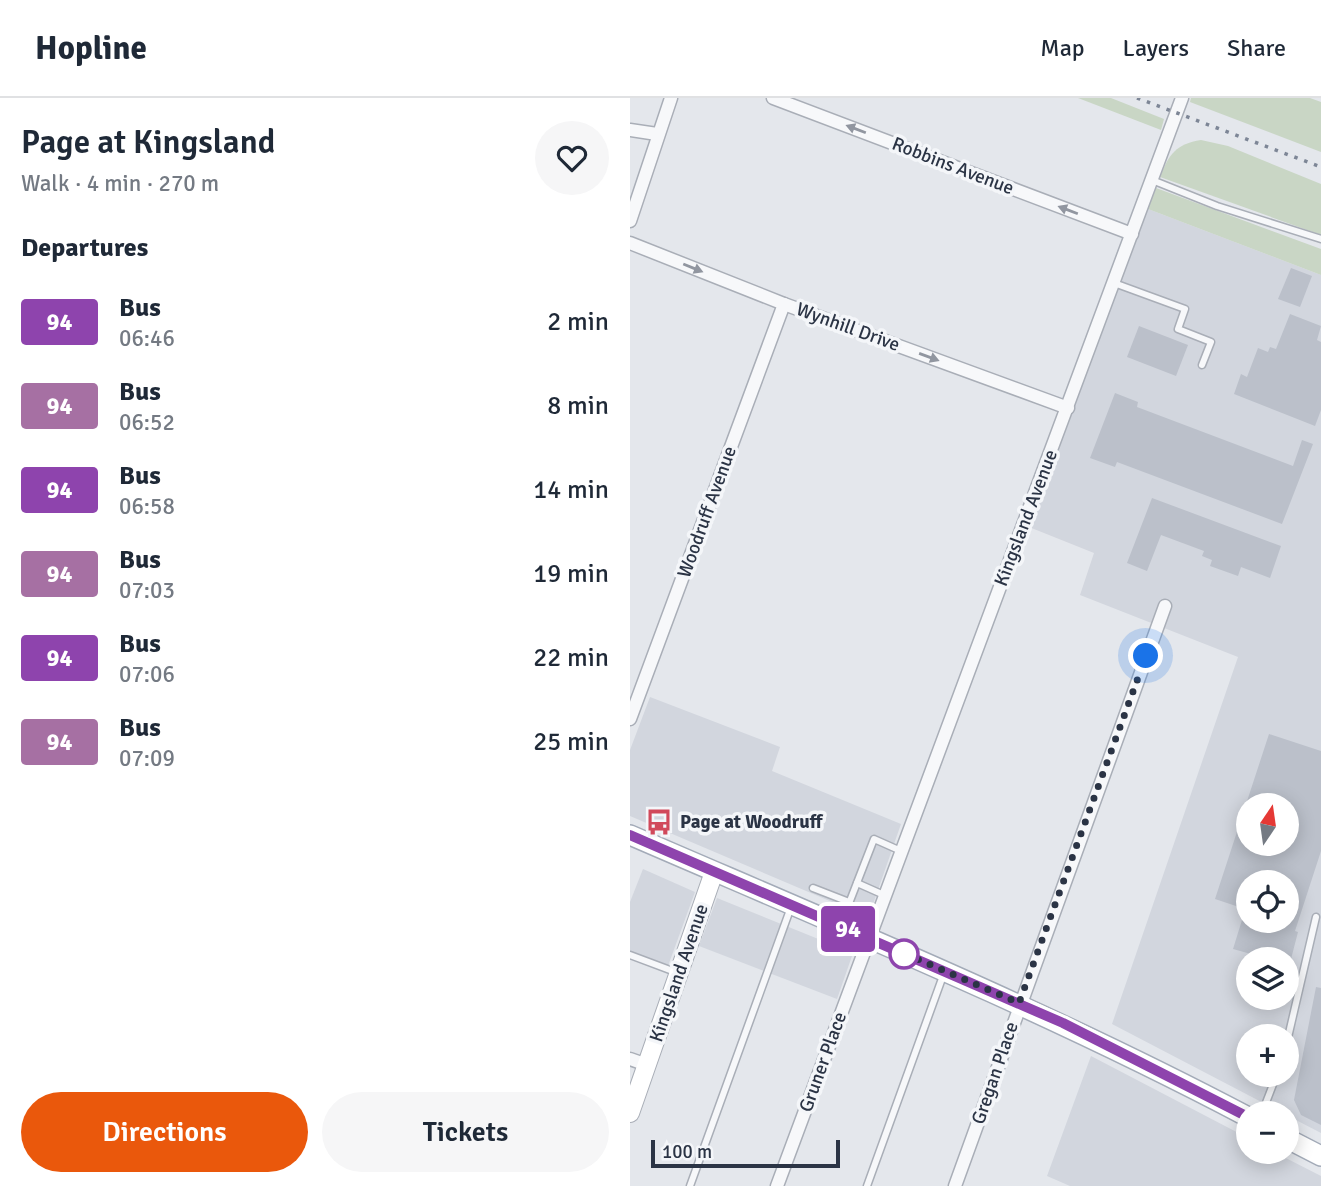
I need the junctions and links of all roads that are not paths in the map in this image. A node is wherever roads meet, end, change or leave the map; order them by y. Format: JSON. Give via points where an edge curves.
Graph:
{"nodes":[{"id":1,"x":671,"y":98,"type":"edge"},
{"id":2,"x":774,"y":98,"type":"edge"},
{"id":3,"x":1182,"y":98,"type":"edge"},
{"id":4,"x":630,"y":130,"type":"edge"},
{"id":5,"x":657,"y":134,"type":"junction"},
{"id":6,"x":1152,"y":180,"type":"junction"},
{"id":7,"x":630,"y":221,"type":"edge"},
{"id":8,"x":1132,"y":234,"type":"junction"},
{"id":9,"x":1321,"y":239,"type":"edge"},
{"id":10,"x":630,"y":243,"type":"edge"},
{"id":11,"x":1114,"y":283,"type":"junction"},
{"id":12,"x":784,"y":304,"type":"junction"},
{"id":13,"x":1202,"y":366,"type":"dead end"},
{"id":14,"x":1068,"y":408,"type":"junction"},
{"id":15,"x":1165,"y":606,"type":"dead end"},
{"id":16,"x":630,"y":719,"type":"edge"},
{"id":17,"x":630,"y":835,"type":"edge"},
{"id":18,"x":901,"y":851,"type":"junction"},
{"id":19,"x":714,"y":872,"type":"junction"},
{"id":20,"x":857,"y":883,"type":"junction"},
{"id":21,"x":813,"y":888,"type":"dead end"},
{"id":22,"x":884,"y":895,"type":"junction"},
{"id":23,"x":849,"y":902,"type":"junction"},
{"id":24,"x":791,"y":905,"type":"junction"},
{"id":25,"x":1316,"y":917,"type":"dead end"},
{"id":26,"x":840,"y":926,"type":"junction"},
{"id":27,"x":869,"y":938,"type":"junction"},
{"id":28,"x":630,"y":955,"type":"edge"},
{"id":29,"x":945,"y":971,"type":"junction"},
{"id":30,"x":679,"y":974,"type":"junction"},
{"id":31,"x":1019,"y":1003,"type":"junction"},
{"id":32,"x":1291,"y":1024,"type":"edge"},
{"id":33,"x":630,"y":1059,"type":"edge"},
{"id":34,"x":647,"y":1065,"type":"junction"},
{"id":35,"x":1236,"y":1111,"type":"edge"},
{"id":36,"x":630,"y":1113,"type":"edge"},
{"id":37,"x":1299,"y":1145,"type":"edge"},
{"id":38,"x":1321,"y":1156,"type":"edge"},
{"id":39,"x":690,"y":1186,"type":"edge"},
{"id":40,"x":776,"y":1186,"type":"edge"},
{"id":41,"x":867,"y":1186,"type":"edge"},
{"id":42,"x":955,"y":1186,"type":"edge"}],
"edges":[{"from":1,"to":5,"type":"street"},
{"from":8,"to":2,"type":"street","name":"Robbins Avenue","one_way":true},
{"from":3,"to":6,"type":"street","name":"Kingsland Avenue"},
{"from":4,"to":5,"type":"street"},
{"from":5,"to":7,"type":"street"},
{"from":6,"to":8,"type":"street","name":"Kingsland Avenue"},
{"from":6,"to":9,"type":"lane"},
{"from":8,"to":11,"type":"street","name":"Kingsland Avenue"},
{"from":10,"to":12,"type":"street","name":"Wynhill Drive","one_way":true},
{"from":11,"to":13,"type":"lane","via":[[1185,309],[1178,329],[1211,342]]},
{"from":11,"to":14,"type":"street","name":"Kingsland Avenue"},
{"from":12,"to":14,"type":"street","name":"Wynhill Drive","one_way":true},
{"from":12,"to":16,"type":"street","name":"Woodruff Avenue"},
{"from":14,"to":18,"type":"street","name":"Kingsland Avenue"},
{"from":15,"to":31,"type":"street","name":"Gregan Place"},
{"from":17,"to":19,"type":"main road"},
{"from":18,"to":20,"type":"lane","via":[[874,839]]},
{"from":18,"to":22,"type":"street","name":"Kingsland Avenue"},
{"from":19,"to":24,"type":"main road"},
{"from":19,"to":30,"type":"street","name":"Kingsland Avenue"},
{"from":20,"to":22,"type":"lane"},
{"from":20,"to":23,"type":"lane"},
{"from":21,"to":23,"type":"lane"},
{"from":22,"to":27,"type":"street","name":"Kingsland Avenue"},
{"from":23,"to":26,"type":"lane"},
{"from":24,"to":26,"type":"main road"},
{"from":24,"to":39,"type":"lane"},
{"from":25,"to":32,"type":"lane"},
{"from":26,"to":27,"type":"main road"},
{"from":27,"to":29,"type":"main road"},
{"from":27,"to":40,"type":"street","name":"Gruner Place"},
{"from":28,"to":30,"type":"lane"},
{"from":29,"to":31,"type":"main road"},
{"from":29,"to":41,"type":"lane"},
{"from":30,"to":34,"type":"street","name":"Kingsland Avenue"},
{"from":31,"to":35,"type":"main road"},
{"from":31,"to":42,"type":"street","name":"Gregan Place"},
{"from":33,"to":34,"type":"street"},
{"from":34,"to":36,"type":"street","name":"Kingsland Avenue"},
{"from":37,"to":38,"type":"main road"}]}
